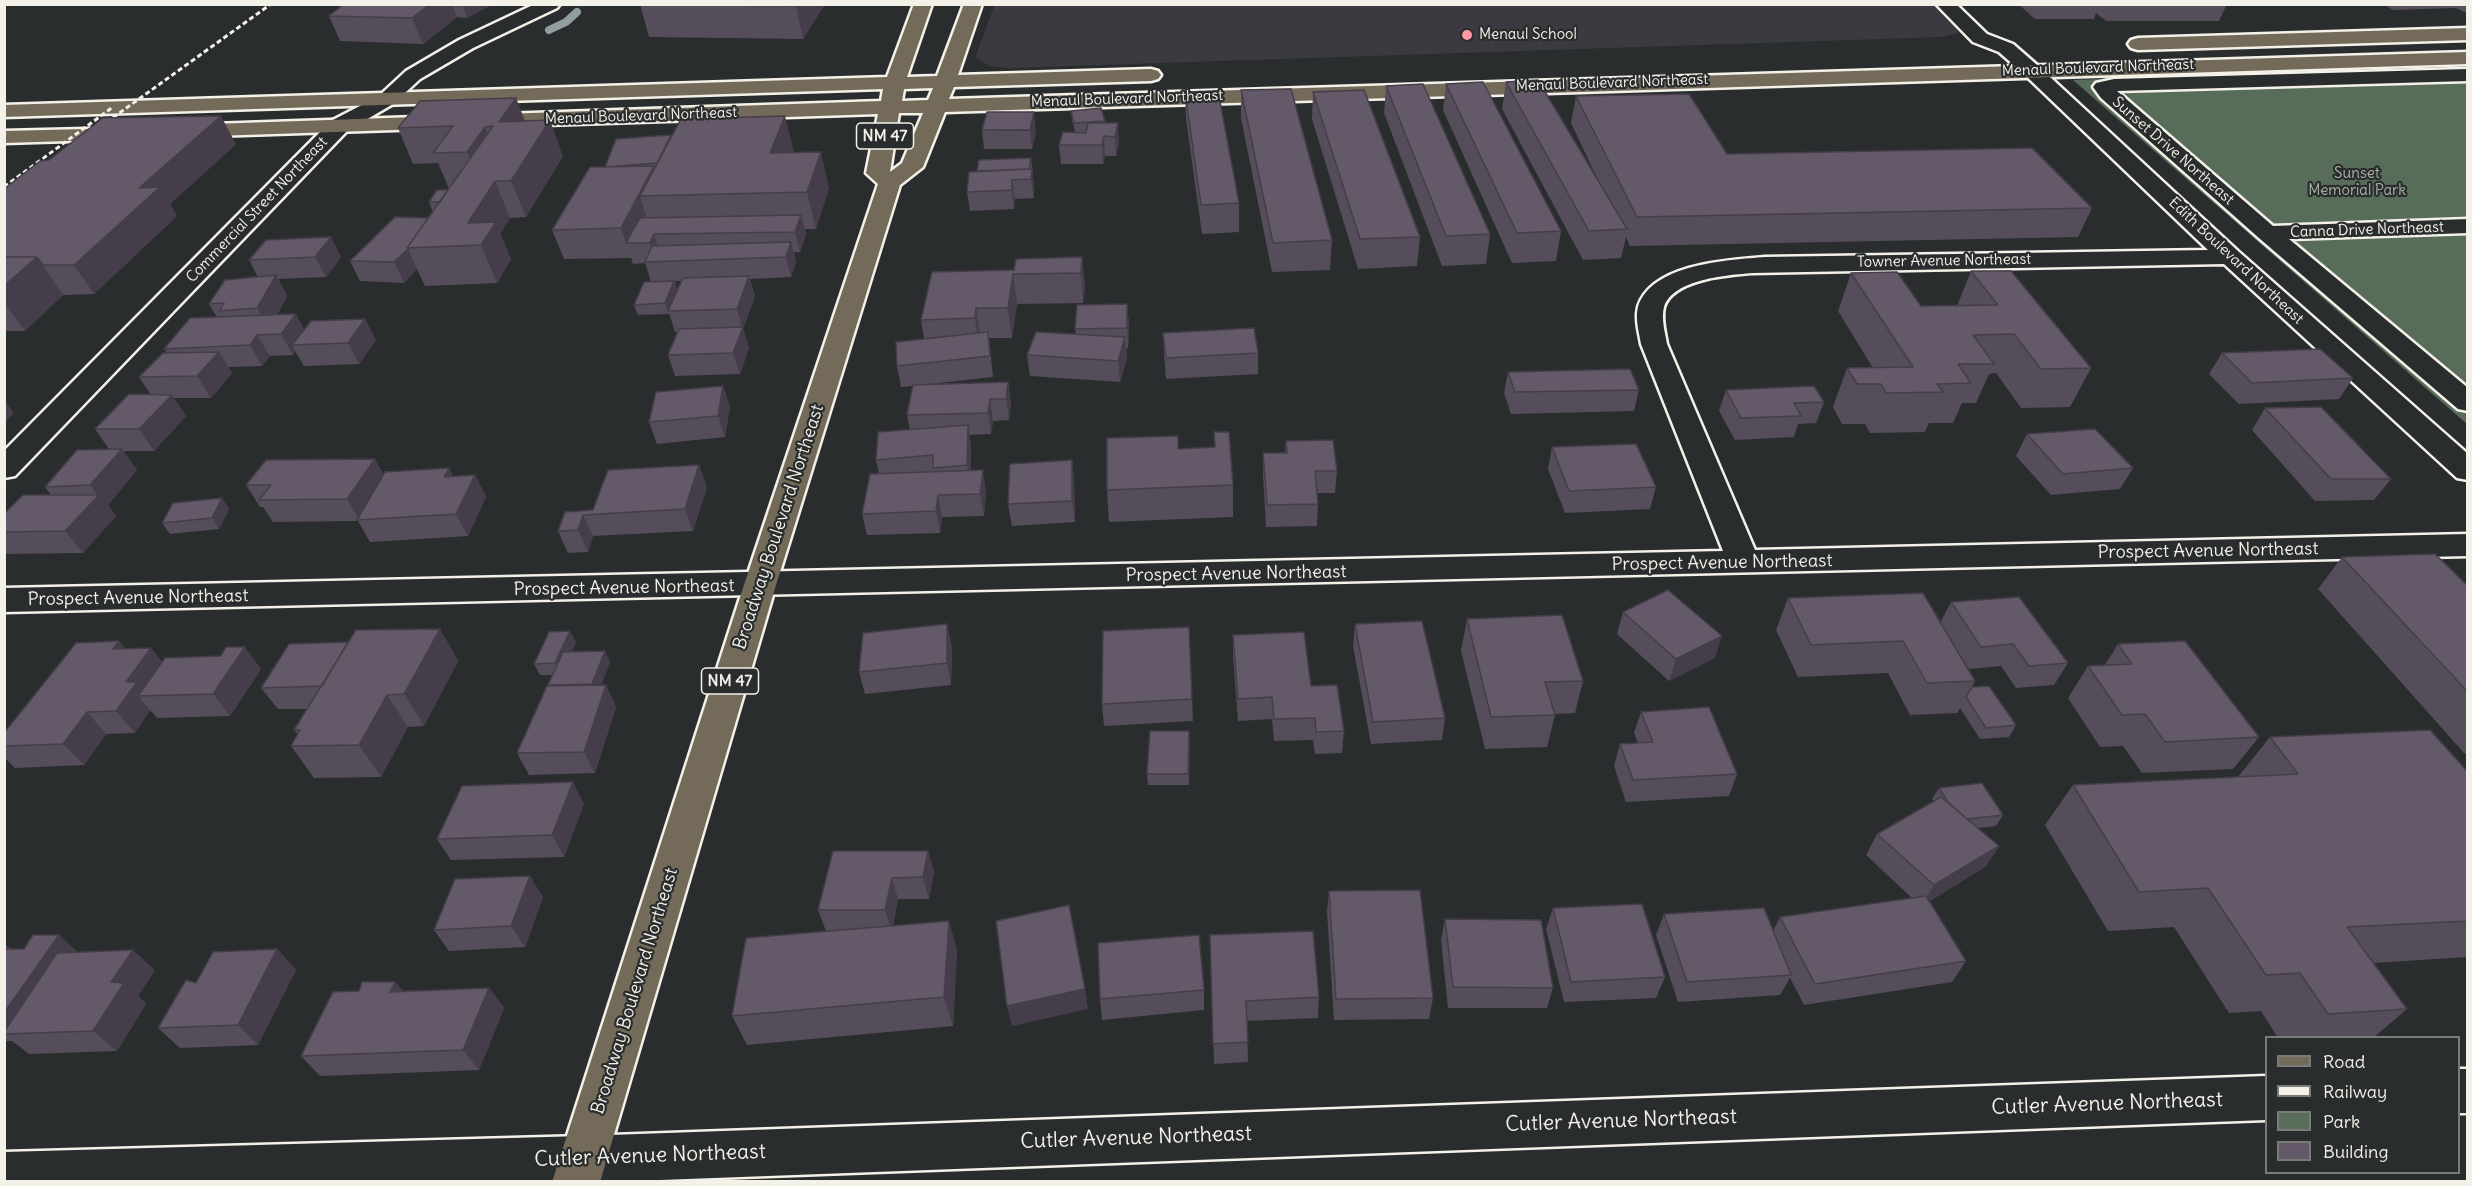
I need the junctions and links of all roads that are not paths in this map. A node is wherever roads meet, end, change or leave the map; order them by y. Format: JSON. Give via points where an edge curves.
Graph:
{"nodes":[{"id":1,"x":551,"y":4,"type":"edge"},
{"id":2,"x":923,"y":4,"type":"edge"},
{"id":3,"x":973,"y":4,"type":"edge"},
{"id":4,"x":1946,"y":4,"type":"edge"},
{"id":5,"x":1968,"y":4,"type":"edge"},
{"id":6,"x":2468,"y":34,"type":"edge"},
{"id":7,"x":2123,"y":44,"type":"dead end"},
{"id":8,"x":1959,"y":50,"type":"dead end"},
{"id":9,"x":2022,"y":55,"type":"junction"},
{"id":10,"x":2468,"y":58,"type":"edge"},
{"id":11,"x":1354,"y":69,"type":"dead end"},
{"id":12,"x":1174,"y":75,"type":"dead end"},
{"id":13,"x":2468,"y":75,"type":"edge"},
{"id":14,"x":946,"y":82,"type":"junction"},
{"id":15,"x":895,"y":83,"type":"junction"},
{"id":16,"x":1361,"y":91,"type":"junction"},
{"id":17,"x":386,"y":100,"type":"junction"},
{"id":18,"x":937,"y":105,"type":"junction"},
{"id":19,"x":891,"y":107,"type":"junction"},
{"id":20,"x":4,"y":111,"type":"edge"},
{"id":21,"x":339,"y":126,"type":"junction"},
{"id":22,"x":4,"y":137,"type":"edge"},
{"id":23,"x":890,"y":182,"type":"junction"},
{"id":24,"x":2468,"y":226,"type":"edge"},
{"id":25,"x":2267,"y":233,"type":"junction"},
{"id":26,"x":2230,"y":257,"type":"junction"},
{"id":27,"x":2468,"y":403,"type":"edge"},
{"id":28,"x":4,"y":469,"type":"edge"},
{"id":29,"x":2468,"y":471,"type":"edge"},
{"id":30,"x":2468,"y":545,"type":"edge"},
{"id":31,"x":1744,"y":562,"type":"junction"},
{"id":32,"x":760,"y":585,"type":"junction"},
{"id":33,"x":4,"y":600,"type":"edge"},
{"id":34,"x":2265,"y":1098,"type":"edge"},
{"id":35,"x":579,"y":1170,"type":"edge"},
{"id":36,"x":4,"y":1176,"type":"edge"}],
"edges":[{"from":1,"to":17,"type":"street","name":"Commercial Street Northeast","via":[[466,44],[413,75]]},
{"from":2,"to":15,"type":"main road","number":"NM 47"},
{"from":3,"to":14,"type":"main road","number":"NM 47"},
{"from":4,"to":9,"type":"street","name":"Edith Boulevard Northeast","via":[[1980,38]]},
{"from":5,"to":9,"type":"street","name":"Edith Boulevard Northeast"},
{"from":6,"to":7,"type":"main road","name":"Menaul Boulevard Northeast"},
{"from":8,"to":9,"type":"main road","name":"Menaul Boulevard Northeast"},
{"from":9,"to":10,"type":"main road","name":"Menaul Boulevard Northeast"},
{"from":9,"to":16,"type":"main road","name":"Menaul Boulevard Northeast"},
{"from":9,"to":26,"type":"street","name":"Edith Boulevard Northeast"},
{"from":11,"to":16,"type":"main road"},
{"from":12,"to":14,"type":"main road","name":"Menaul Boulevard Northeast"},
{"from":13,"to":25,"type":"street","name":"Sunset Drive Northeast","via":[[2103,87]]},
{"from":14,"to":15,"type":"main road","name":"Menaul Boulevard Northeast"},
{"from":14,"to":18,"type":"main road","number":"NM 47"},
{"from":15,"to":17,"type":"main road","name":"Menaul Boulevard Northeast"},
{"from":15,"to":19,"type":"main road","number":"NM 47"},
{"from":16,"to":18,"type":"main road","name":"Menaul Boulevard Northeast"},
{"from":17,"to":20,"type":"main road","name":"Menaul Boulevard Northeast"},
{"from":17,"to":21,"type":"street","name":"Commercial Street Northeast"},
{"from":18,"to":19,"type":"main road","name":"Menaul Boulevard Northeast"},
{"from":18,"to":23,"type":"main road","number":"NM 47","via":[[912,167]]},
{"from":19,"to":21,"type":"main road","name":"Menaul Boulevard Northeast"},
{"from":19,"to":23,"type":"main road","number":"NM 47","via":[[877,173]]},
{"from":21,"to":22,"type":"main road","name":"Menaul Boulevard Northeast"},
{"from":21,"to":28,"type":"street","name":"Commercial Street Northeast"},
{"from":23,"to":32,"type":"main road","name":"Broadway Boulevard Northeast","number":"NM 47"},
{"from":24,"to":25,"type":"street","name":"Canna Drive Northeast"},
{"from":25,"to":27,"type":"street","name":"Sunset Drive Northeast"},
{"from":26,"to":29,"type":"street","name":"Edith Boulevard Northeast"},
{"from":26,"to":31,"type":"street","name":"Towner Avenue Northeast","via":[[1765,264],[1714,269],[1663,290],[1653,303],[1650,322],[1654,345]]},
{"from":30,"to":31,"type":"street","name":"Prospect Avenue Northeast"},
{"from":31,"to":32,"type":"street","name":"Prospect Avenue Northeast"},
{"from":32,"to":33,"type":"street","name":"Prospect Avenue Northeast"},
{"from":32,"to":35,"type":"main road","name":"Broadway Boulevard Northeast","number":"NM 47"},
{"from":34,"to":35,"type":"street","name":"Cutler Avenue Northeast"},
{"from":35,"to":36,"type":"street","name":"Cutler Avenue Northeast"}]}
